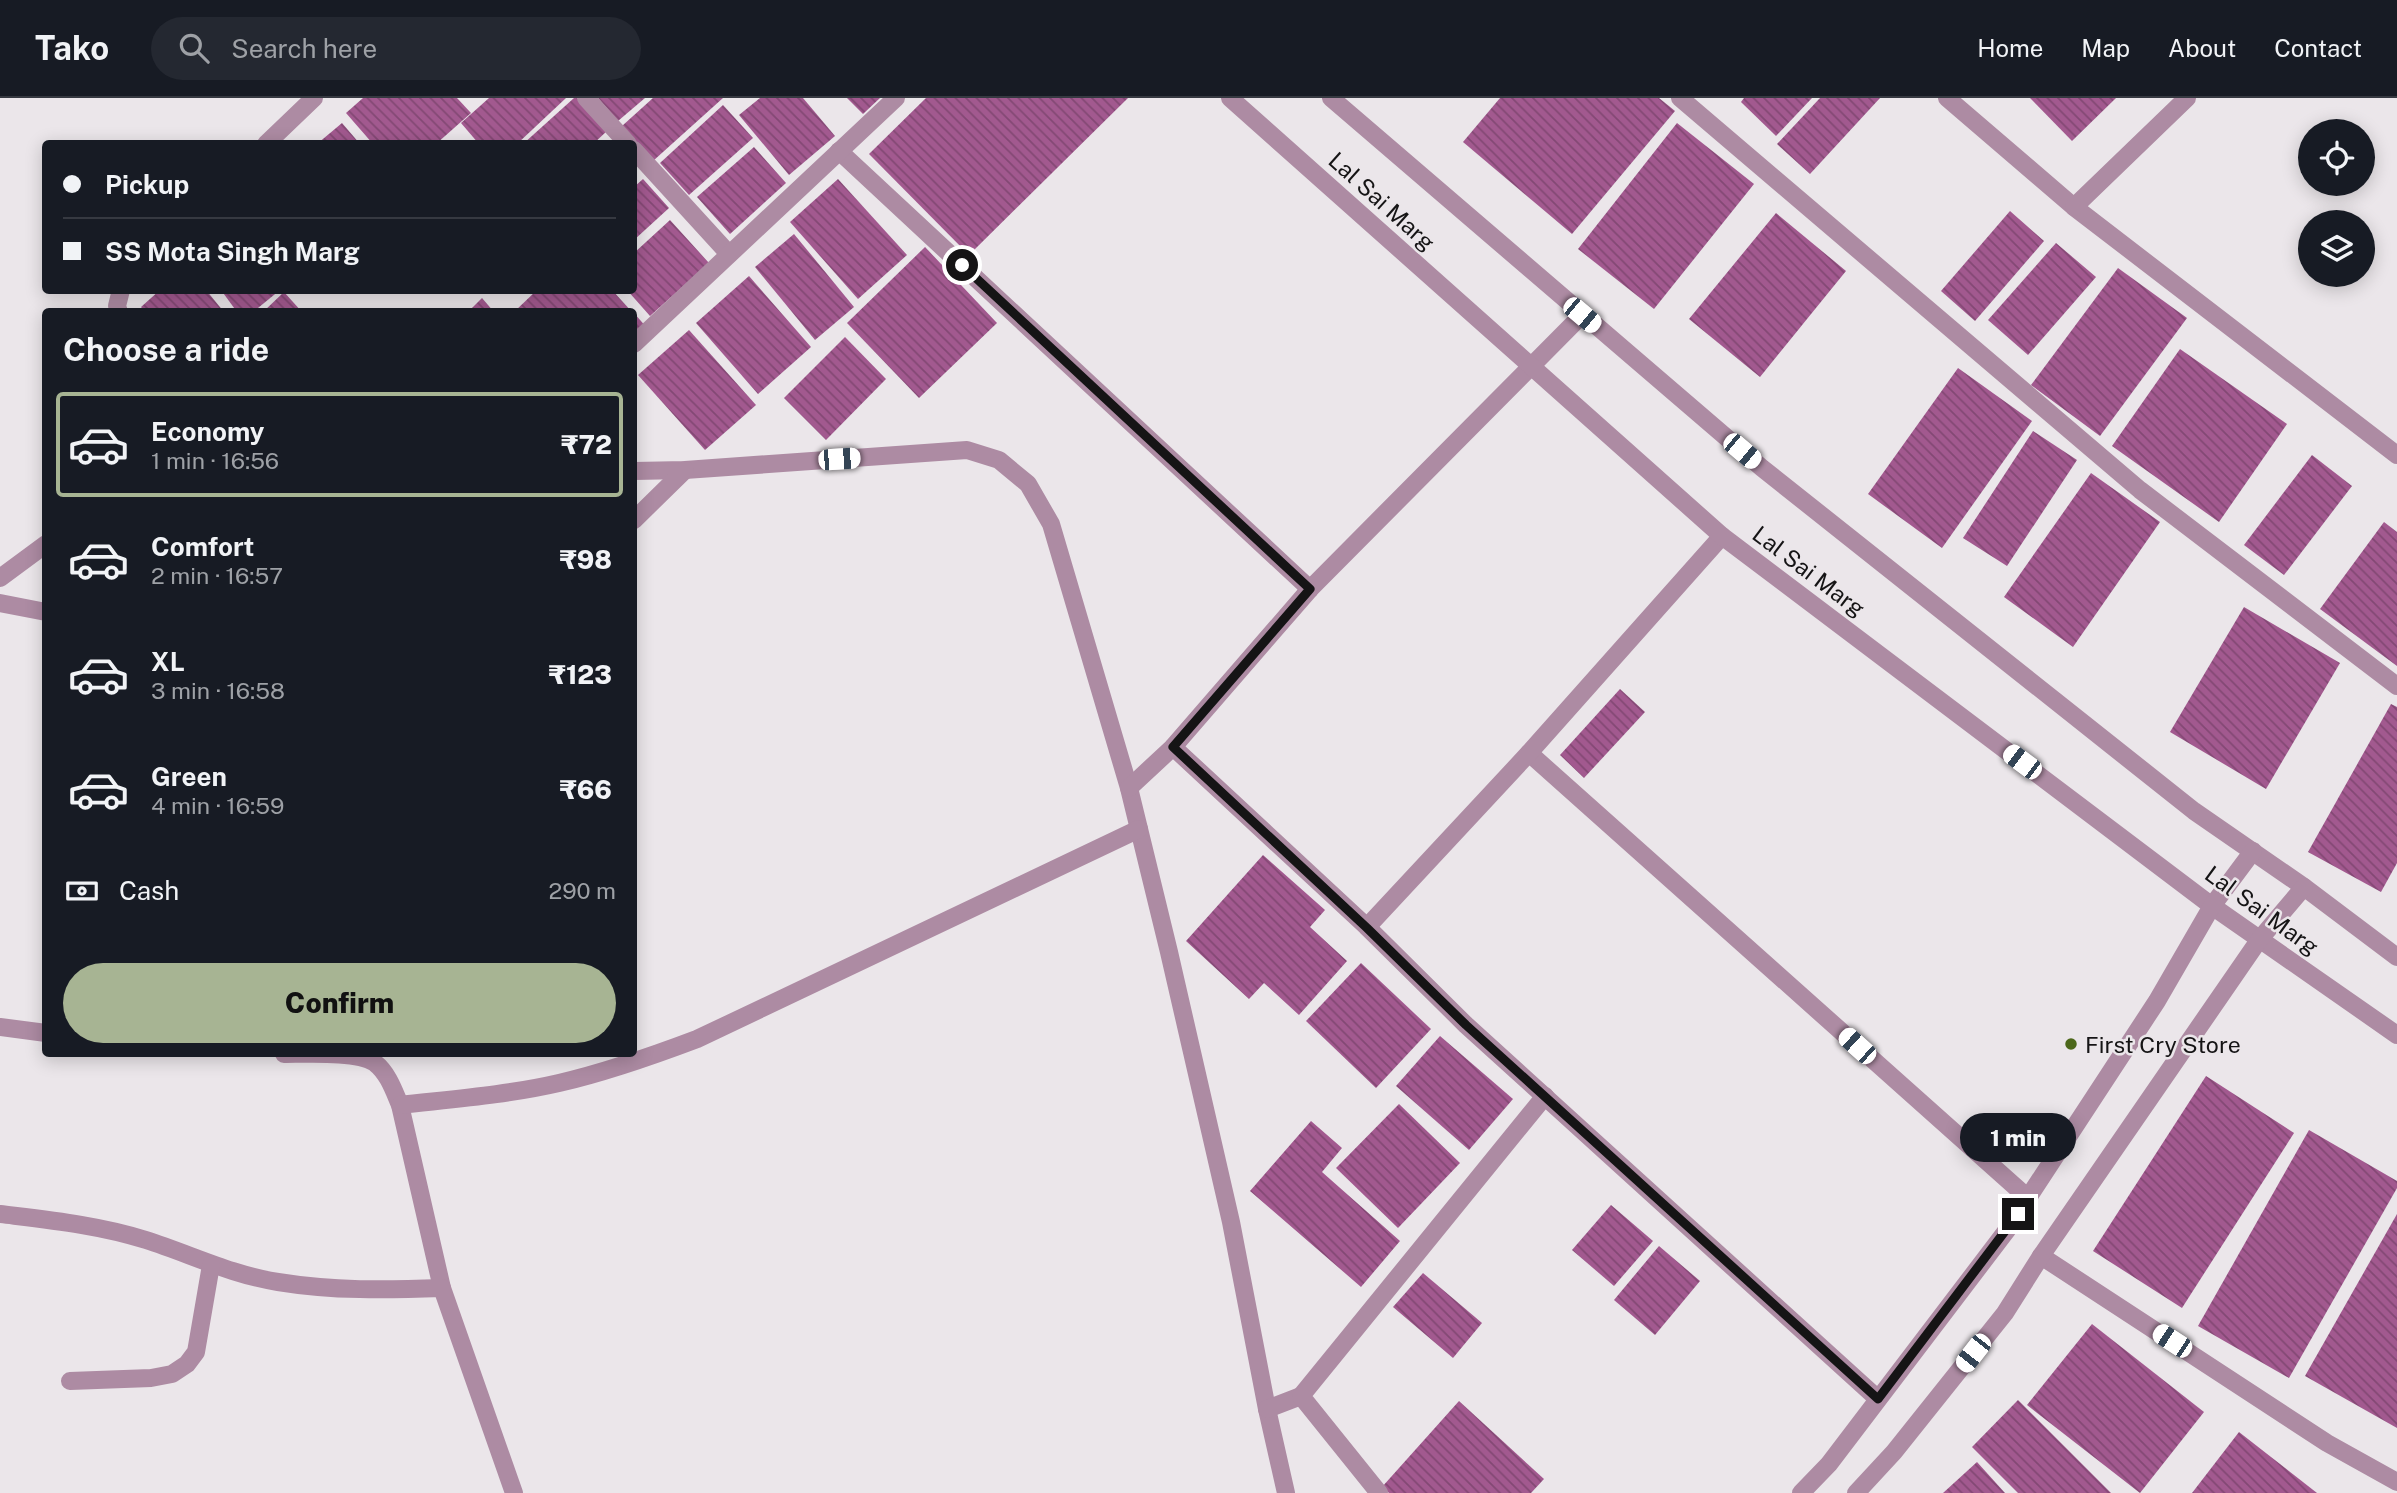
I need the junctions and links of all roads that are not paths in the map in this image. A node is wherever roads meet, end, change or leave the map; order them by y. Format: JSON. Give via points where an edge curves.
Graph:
{"nodes":[{"id":1,"x":314,"y":98,"type":"edge"},
{"id":2,"x":586,"y":98,"type":"edge"},
{"id":3,"x":896,"y":98,"type":"edge"},
{"id":4,"x":1230,"y":98,"type":"edge"},
{"id":5,"x":1331,"y":98,"type":"edge"},
{"id":6,"x":1680,"y":98,"type":"edge"},
{"id":7,"x":1947,"y":98,"type":"edge"},
{"id":8,"x":2187,"y":98,"type":"edge"},
{"id":9,"x":270,"y":140,"type":"edge"},
{"id":10,"x":624,"y":140,"type":"edge"},
{"id":11,"x":839,"y":151,"type":"junction"},
{"id":12,"x":637,"y":153,"type":"edge"},
{"id":13,"x":2074,"y":207,"type":"junction"},
{"id":14,"x":729,"y":254,"type":"junction"},
{"id":15,"x":1582,"y":315,"type":"junction"},
{"id":16,"x":637,"y":341,"type":"edge"},
{"id":17,"x":1531,"y":368,"type":"junction"},
{"id":18,"x":2397,"y":455,"type":"edge"},
{"id":19,"x":685,"y":470,"type":"junction"},
{"id":20,"x":637,"y":471,"type":"edge"},
{"id":21,"x":637,"y":517,"type":"edge"},
{"id":22,"x":1722,"y":537,"type":"junction"},
{"id":23,"x":42,"y":547,"type":"edge"},
{"id":24,"x":0,"y":578,"type":"edge"},
{"id":25,"x":1310,"y":589,"type":"junction"},
{"id":26,"x":0,"y":603,"type":"edge"},
{"id":27,"x":42,"y":611,"type":"edge"},
{"id":28,"x":2397,"y":687,"type":"edge"},
{"id":29,"x":1173,"y":747,"type":"junction"},
{"id":30,"x":1529,"y":753,"type":"junction"},
{"id":31,"x":1129,"y":788,"type":"junction"},
{"id":32,"x":1139,"y":829,"type":"junction"},
{"id":33,"x":2253,"y":851,"type":"junction"},
{"id":34,"x":2304,"y":887,"type":"junction"},
{"id":35,"x":2212,"y":906,"type":"junction"},
{"id":36,"x":1367,"y":928,"type":"junction"},
{"id":37,"x":2259,"y":940,"type":"junction"},
{"id":38,"x":2397,"y":957,"type":"edge"},
{"id":39,"x":0,"y":1027,"type":"edge"},
{"id":40,"x":42,"y":1032,"type":"edge"},
{"id":41,"x":2397,"y":1035,"type":"edge"},
{"id":42,"x":360,"y":1057,"type":"edge"},
{"id":43,"x":1545,"y":1096,"type":"junction"},
{"id":44,"x":401,"y":1105,"type":"junction"},
{"id":45,"x":2028,"y":1198,"type":"junction"},
{"id":46,"x":0,"y":1214,"type":"edge"},
{"id":47,"x":2041,"y":1256,"type":"junction"},
{"id":48,"x":211,"y":1265,"type":"junction"},
{"id":49,"x":442,"y":1288,"type":"junction"},
{"id":50,"x":70,"y":1381,"type":"dead end"},
{"id":51,"x":1301,"y":1396,"type":"junction"},
{"id":52,"x":1878,"y":1399,"type":"junction"},
{"id":53,"x":1267,"y":1409,"type":"junction"},
{"id":54,"x":2397,"y":1482,"type":"edge"},
{"id":55,"x":514,"y":1493,"type":"edge"},
{"id":56,"x":1286,"y":1493,"type":"edge"},
{"id":57,"x":1379,"y":1493,"type":"edge"},
{"id":58,"x":1801,"y":1493,"type":"edge"},
{"id":59,"x":1856,"y":1493,"type":"edge"}],
"edges":[{"from":1,"to":9,"type":"street"},
{"from":2,"to":10,"type":"street"},
{"from":3,"to":11,"type":"street"},
{"from":4,"to":17,"type":"street","name":"Lal Sai Marg"},
{"from":5,"to":15,"type":"street","name":"Lal Sai Marg"},
{"from":6,"to":28,"type":"street","via":[[2140,490]]},
{"from":7,"to":13,"type":"street"},
{"from":8,"to":13,"type":"street"},
{"from":11,"to":14,"type":"street"},
{"from":11,"to":25,"type":"street"},
{"from":12,"to":14,"type":"street"},
{"from":13,"to":18,"type":"street"},
{"from":14,"to":16,"type":"street"},
{"from":15,"to":17,"type":"street"},
{"from":15,"to":33,"type":"street","name":"Lal Sai Marg","via":[[1762,468],[2194,811]]},
{"from":17,"to":22,"type":"street","name":"Lal Sai Marg"},
{"from":17,"to":25,"type":"street"},
{"from":19,"to":20,"type":"street"},
{"from":19,"to":21,"type":"street"},
{"from":19,"to":31,"type":"street","via":[[967,450],[999,460],[1028,484],[1051,524]]},
{"from":22,"to":30,"type":"street"},
{"from":22,"to":35,"type":"street","name":"Lal Sai Marg"},
{"from":23,"to":24,"type":"street"},
{"from":25,"to":29,"type":"street"},
{"from":26,"to":27,"type":"street"},
{"from":29,"to":31,"type":"street"},
{"from":29,"to":36,"type":"street"},
{"from":30,"to":36,"type":"street"},
{"from":30,"to":45,"type":"street"},
{"from":31,"to":32,"type":"street"},
{"from":32,"to":44,"type":"street","via":[[697,1039],[627,1065],[558,1083]]},
{"from":32,"to":53,"type":"street","via":[[1228,1208]]},
{"from":33,"to":34,"type":"street","name":"Lal Sai Marg"},
{"from":33,"to":35,"type":"street"},
{"from":34,"to":37,"type":"street"},
{"from":34,"to":38,"type":"street","name":"Lal Sai Marg"},
{"from":35,"to":37,"type":"street","name":"Lal Sai Marg"},
{"from":35,"to":45,"type":"street","via":[[2157,1001]]},
{"from":36,"to":43,"type":"street"},
{"from":37,"to":41,"type":"street","name":"Lal Sai Marg"},
{"from":37,"to":47,"type":"street"},
{"from":39,"to":40,"type":"street"},
{"from":42,"to":44,"type":"street","via":[[375,1063]]},
{"from":43,"to":51,"type":"street"},
{"from":43,"to":52,"type":"street"},
{"from":44,"to":49,"type":"street"},
{"from":45,"to":52,"type":"street"},
{"from":46,"to":48,"type":"street","via":[[145,1239]]},
{"from":47,"to":54,"type":"street","via":[[2327,1443]]},
{"from":47,"to":59,"type":"street","via":[[2005,1313]]},
{"from":48,"to":49,"type":"street","via":[[289,1283],[365,1291]]},
{"from":48,"to":50,"type":"street","via":[[196,1352],[187,1364],[172,1374],[151,1378]]},
{"from":49,"to":55,"type":"street"},
{"from":51,"to":53,"type":"street"},
{"from":51,"to":57,"type":"street"},
{"from":52,"to":58,"type":"street"},
{"from":53,"to":56,"type":"street"}]}
